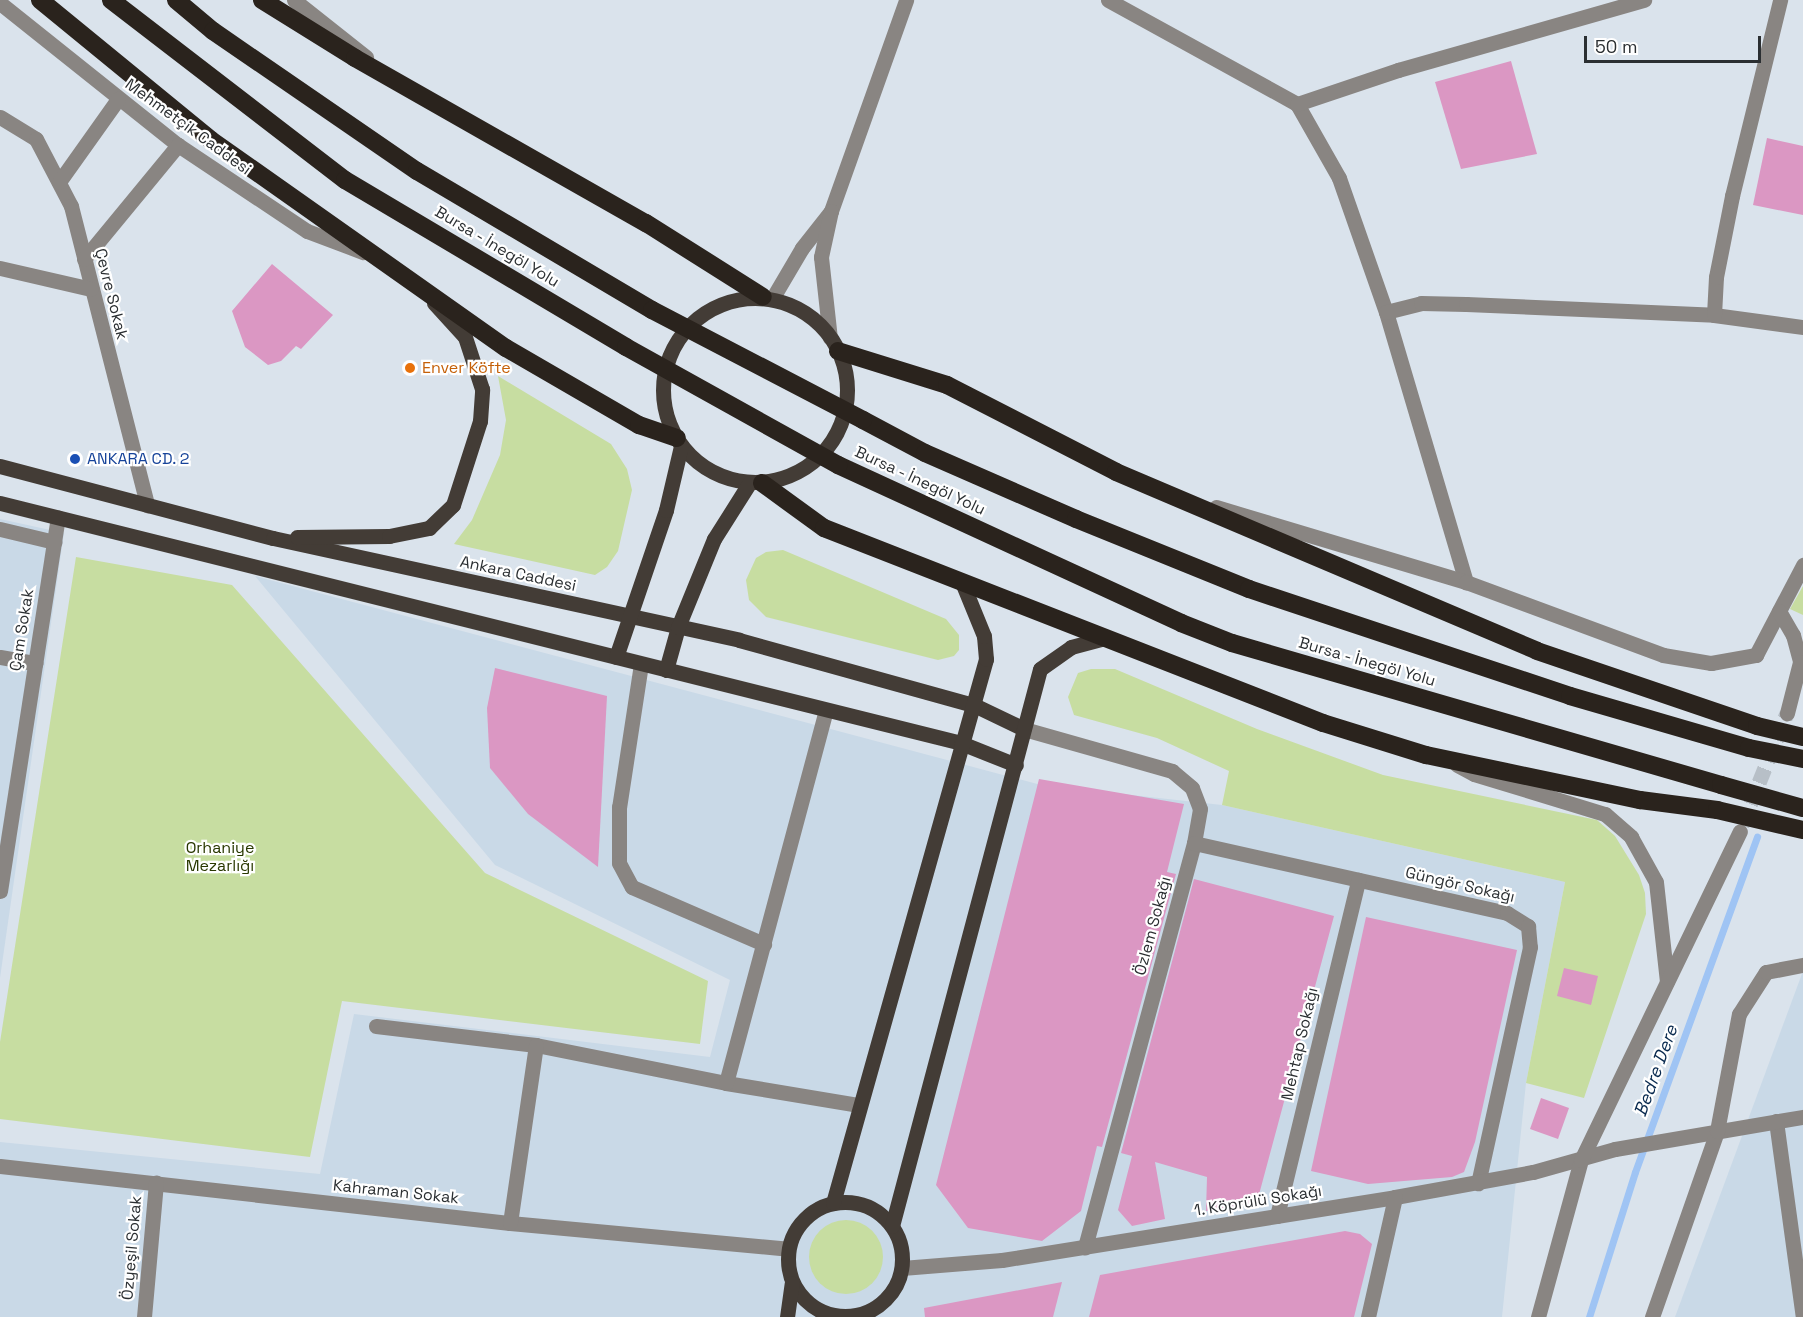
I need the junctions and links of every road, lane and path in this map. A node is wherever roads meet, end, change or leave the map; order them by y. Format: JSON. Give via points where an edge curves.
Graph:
{"nodes":[{"id":1,"x":40,"y":0,"type":"edge"},
{"id":2,"x":111,"y":0,"type":"edge"},
{"id":3,"x":176,"y":0,"type":"edge"},
{"id":4,"x":262,"y":0,"type":"edge"},
{"id":5,"x":294,"y":0,"type":"edge"},
{"id":6,"x":906,"y":0,"type":"edge"},
{"id":7,"x":1644,"y":0,"type":"edge"},
{"id":8,"x":1780,"y":0,"type":"edge"},
{"id":9,"x":1113,"y":1,"type":"edge"},
{"id":10,"x":0,"y":3,"type":"edge"},
{"id":11,"x":401,"y":84,"type":"junction"},
{"id":12,"x":118,"y":99,"type":"junction"},
{"id":13,"x":1297,"y":104,"type":"junction"},
{"id":14,"x":0,"y":117,"type":"edge"},
{"id":15,"x":178,"y":145,"type":"junction"},
{"id":16,"x":58,"y":182,"type":"junction"},
{"id":17,"x":831,"y":211,"type":"junction"},
{"id":18,"x":371,"y":255,"type":"junction"},
{"id":19,"x":84,"y":259,"type":"junction"},
{"id":20,"x":0,"y":268,"type":"edge"},
{"id":21,"x":91,"y":289,"type":"junction"},
{"id":22,"x":422,"y":290,"type":"junction"},
{"id":23,"x":767,"y":298,"type":"junction"},
{"id":24,"x":1386,"y":312,"type":"junction"},
{"id":25,"x":1714,"y":315,"type":"junction"},
{"id":26,"x":1803,"y":327,"type":"edge"},
{"id":27,"x":834,"y":344,"type":"junction"},
{"id":28,"x":679,"y":442,"type":"junction"},
{"id":29,"x":0,"y":466,"type":"edge"},
{"id":30,"x":756,"y":482,"type":"junction"},
{"id":31,"x":1155,"y":489,"type":"junction"},
{"id":32,"x":0,"y":503,"type":"edge"},
{"id":33,"x":147,"y":505,"type":"junction"},
{"id":34,"x":58,"y":517,"type":"junction"},
{"id":35,"x":0,"y":529,"type":"edge"},
{"id":36,"x":273,"y":537,"type":"junction"},
{"id":37,"x":54,"y":542,"type":"junction"},
{"id":38,"x":1803,"y":566,"type":"edge"},
{"id":39,"x":962,"y":582,"type":"junction"},
{"id":40,"x":1466,"y":582,"type":"junction"},
{"id":41,"x":1779,"y":611,"type":"junction"},
{"id":42,"x":628,"y":616,"type":"junction"},
{"id":43,"x":678,"y":627,"type":"junction"},
{"id":44,"x":1104,"y":638,"type":"junction"},
{"id":45,"x":0,"y":657,"type":"edge"},
{"id":46,"x":616,"y":657,"type":"junction"},
{"id":47,"x":35,"y":663,"type":"junction"},
{"id":48,"x":641,"y":664,"type":"junction"},
{"id":49,"x":666,"y":670,"type":"junction"},
{"id":50,"x":974,"y":705,"type":"junction"},
{"id":51,"x":826,"y":710,"type":"junction"},
{"id":52,"x":1786,"y":713,"type":"tunnel mouth"},
{"id":53,"x":1024,"y":729,"type":"junction"},
{"id":54,"x":1803,"y":737,"type":"edge"},
{"id":55,"x":961,"y":743,"type":"junction"},
{"id":56,"x":1447,"y":759,"type":"junction"},
{"id":57,"x":1803,"y":759,"type":"edge"},
{"id":58,"x":1016,"y":765,"type":"junction"},
{"id":59,"x":1803,"y":808,"type":"edge"},
{"id":60,"x":1803,"y":830,"type":"edge"},
{"id":61,"x":1740,"y":831,"type":"tunnel mouth"},
{"id":62,"x":1194,"y":843,"type":"junction"},
{"id":63,"x":1358,"y":880,"type":"junction"},
{"id":64,"x":0,"y":891,"type":"edge"},
{"id":65,"x":764,"y":944,"type":"junction"},
{"id":66,"x":1803,"y":964,"type":"edge"},
{"id":67,"x":1667,"y":981,"type":"junction"},
{"id":68,"x":376,"y":1026,"type":"dead end"},
{"id":69,"x":536,"y":1045,"type":"junction"},
{"id":70,"x":726,"y":1083,"type":"junction"},
{"id":71,"x":859,"y":1105,"type":"junction"},
{"id":72,"x":1803,"y":1117,"type":"edge"},
{"id":73,"x":1776,"y":1121,"type":"junction"},
{"id":74,"x":1717,"y":1131,"type":"junction"},
{"id":75,"x":1581,"y":1160,"type":"junction"},
{"id":76,"x":0,"y":1166,"type":"edge"},
{"id":77,"x":156,"y":1183,"type":"junction"},
{"id":78,"x":1478,"y":1183,"type":"junction"},
{"id":79,"x":1395,"y":1197,"type":"junction"},
{"id":80,"x":833,"y":1203,"type":"junction"},
{"id":81,"x":1277,"y":1216,"type":"junction"},
{"id":82,"x":510,"y":1223,"type":"junction"},
{"id":83,"x":892,"y":1226,"type":"junction"},
{"id":84,"x":1084,"y":1248,"type":"junction"},
{"id":85,"x":788,"y":1250,"type":"junction"},
{"id":86,"x":902,"y":1268,"type":"junction"},
{"id":87,"x":792,"y":1283,"type":"junction"},
{"id":88,"x":878,"y":1311,"type":"edge"},
{"id":89,"x":144,"y":1317,"type":"edge"},
{"id":90,"x":787,"y":1317,"type":"edge"},
{"id":91,"x":1368,"y":1317,"type":"edge"},
{"id":92,"x":1538,"y":1317,"type":"edge"},
{"id":93,"x":1652,"y":1317,"type":"edge"},
{"id":94,"x":1803,"y":1317,"type":"edge"}],
"edges":[{"from":1,"to":18,"type":"highway","via":[[211,140]]},
{"from":2,"to":59,"type":"highway","name":"Bursa - İnegöl Yolu","bridge":true,"via":[[345,180],[626,347],[838,465],[1232,643]]},
{"from":3,"to":57,"type":"highway","name":"Bursa - İnegöl Yolu","bridge":true,"via":[[213,31],[417,171],[652,310],[926,453],[1065,515],[1249,589],[1570,696],[1749,748]]},
{"from":4,"to":11,"type":"highway"},
{"from":5,"to":11,"type":"street"},
{"from":6,"to":17,"type":"street"},
{"from":7,"to":13,"type":"street","via":[[1398,70]]},
{"from":8,"to":25,"type":"street","via":[[1732,196],[1716,277]]},
{"from":9,"to":13,"type":"street"},
{"from":10,"to":12,"type":"street","name":"Mehmetçik Caddesi"},
{"from":11,"to":23,"type":"highway","via":[[646,223]]},
{"from":12,"to":15,"type":"street","name":"Mehmetçik Caddesi"},
{"from":12,"to":16,"type":"street"},
{"from":13,"to":24,"type":"street","via":[[1339,178]]},
{"from":14,"to":16,"type":"street","name":"Çevre Sokak","via":[[36,139]]},
{"from":15,"to":18,"type":"street","name":"Mehmetçik Caddesi","via":[[307,231]]},
{"from":15,"to":19,"type":"street"},
{"from":16,"to":19,"type":"street","name":"Çevre Sokak","via":[[71,206]]},
{"from":17,"to":23,"type":"street"},
{"from":17,"to":27,"type":"street","via":[[821,257]]},
{"from":18,"to":22,"type":"highway"},
{"from":19,"to":21,"type":"street","name":"Çevre Sokak"},
{"from":20,"to":21,"type":"street"},
{"from":21,"to":33,"type":"street","name":"Çevre Sokak"},
{"from":22,"to":28,"type":"highway","via":[[506,348],[639,425]]},
{"from":22,"to":36,"type":"main road","via":[[465,337],[482,389],[480,422],[453,505],[429,528],[409,532]]},
{"from":23,"to":27,"type":"main road","via":[[793,304],[819,321]]},
{"from":23,"to":28,"type":"main road","via":[[733,299],[704,312],[682,333],[667,359],[662,389],[667,419]]},
{"from":24,"to":25,"type":"street","via":[[1421,303]]},
{"from":24,"to":40,"type":"street"},
{"from":25,"to":26,"type":"street"},
{"from":27,"to":30,"type":"main road","via":[[848,375],[848,406],[837,435],[809,465],[792,476]]},
{"from":27,"to":31,"type":"highway","via":[[947,385]]},
{"from":28,"to":30,"type":"main road","via":[[704,467],[731,480]]},
{"from":28,"to":42,"type":"main road","via":[[666,510]]},
{"from":29,"to":33,"type":"main road","name":"Ankara Caddesi"},
{"from":30,"to":39,"type":"highway","via":[[824,528]]},
{"from":30,"to":43,"type":"main road","via":[[714,538]]},
{"from":31,"to":40,"type":"street"},
{"from":31,"to":54,"type":"highway","bridge":true,"via":[[1537,651],[1757,726]]},
{"from":32,"to":34,"type":"main road"},
{"from":33,"to":36,"type":"main road","name":"Ankara Caddesi"},
{"from":34,"to":37,"type":"street","name":"Çam Sokak"},
{"from":34,"to":46,"type":"main road"},
{"from":35,"to":37,"type":"street"},
{"from":36,"to":42,"type":"main road","name":"Ankara Caddesi"},
{"from":37,"to":47,"type":"street","name":"Çam Sokak"},
{"from":38,"to":41,"type":"street"},
{"from":39,"to":44,"type":"highway"},
{"from":39,"to":50,"type":"main road","via":[[984,636],[986,659]]},
{"from":40,"to":41,"type":"street","via":[[1663,655],[1711,663],[1756,655]]},
{"from":41,"to":52,"type":"street","via":[[1796,642],[1800,662]]},
{"from":42,"to":43,"type":"main road","name":"Ankara Caddesi"},
{"from":42,"to":46,"type":"main road"},
{"from":43,"to":49,"type":"main road"},
{"from":43,"to":50,"type":"main road","name":"Ankara Caddesi"},
{"from":44,"to":53,"type":"main road","via":[[1071,647],[1040,669]]},
{"from":44,"to":56,"type":"highway","via":[[1323,723]]},
{"from":45,"to":47,"type":"street"},
{"from":46,"to":48,"type":"main road"},
{"from":47,"to":64,"type":"street","name":"Çam Sokak"},
{"from":48,"to":49,"type":"main road"},
{"from":48,"to":65,"type":"street","via":[[619,807],[619,863],[632,887]]},
{"from":49,"to":51,"type":"main road"},
{"from":50,"to":53,"type":"main road","name":"Ankara Caddesi"},
{"from":50,"to":55,"type":"main road"},
{"from":51,"to":55,"type":"main road"},
{"from":51,"to":65,"type":"street"},
{"from":53,"to":58,"type":"main road"},
{"from":53,"to":62,"type":"street","name":"Özlem Sokağı","via":[[1173,771],[1198,798]]},
{"from":55,"to":58,"type":"main road"},
{"from":55,"to":71,"type":"main road"},
{"from":56,"to":60,"type":"highway","bridge":true},
{"from":56,"to":67,"type":"street","via":[[1474,774],[1605,814],[1625,831],[1642,852],[1656,882]]},
{"from":58,"to":83,"type":"main road"},
{"from":61,"to":67,"type":"street"},
{"from":62,"to":63,"type":"street","name":"Güngör Sokağı"},
{"from":62,"to":84,"type":"street","name":"Özlem Sokağı"},
{"from":63,"to":78,"type":"street","name":"Güngör Sokağı","via":[[1507,913],[1528,926],[1530,947]]},
{"from":63,"to":81,"type":"street","name":"Mehtap Sokağı"},
{"from":65,"to":70,"type":"street"},
{"from":66,"to":74,"type":"street","via":[[1766,972],[1739,1014]]},
{"from":67,"to":75,"type":"street"},
{"from":68,"to":69,"type":"street"},
{"from":69,"to":70,"type":"street"},
{"from":69,"to":82,"type":"street"},
{"from":70,"to":71,"type":"street"},
{"from":71,"to":80,"type":"main road"},
{"from":72,"to":73,"type":"street","name":"1. Köprülü Sokağı"},
{"from":73,"to":74,"type":"street","name":"1. Köprülü Sokağı"},
{"from":73,"to":94,"type":"street"},
{"from":74,"to":75,"type":"street","name":"1. Köprülü Sokağı","via":[[1615,1149]]},
{"from":74,"to":93,"type":"street"},
{"from":75,"to":78,"type":"street","name":"1. Köprülü Sokağı"},
{"from":75,"to":92,"type":"street"},
{"from":76,"to":77,"type":"street","name":"Kahraman Sokak"},
{"from":77,"to":82,"type":"street","name":"Kahraman Sokak"},
{"from":77,"to":89,"type":"street","name":"Özyeşil Sokak"},
{"from":78,"to":79,"type":"street","name":"1. Köprülü Sokağı"},
{"from":79,"to":81,"type":"street","name":"1. Köprülü Sokağı"},
{"from":79,"to":91,"type":"street"},
{"from":80,"to":83,"type":"main road","via":[[866,1205]]},
{"from":80,"to":85,"type":"main road","via":[[803,1219]]},
{"from":81,"to":84,"type":"street","name":"1. Köprülü Sokağı"},
{"from":82,"to":85,"type":"street","name":"Kahraman Sokak"},
{"from":83,"to":86,"type":"main road","via":[[903,1253]]},
{"from":84,"to":86,"type":"street","name":"1. Köprülü Sokağı"},
{"from":85,"to":87,"type":"main road"},
{"from":86,"to":88,"type":"main road","via":[[899,1282]]},
{"from":87,"to":88,"type":"main road","via":[[809,1303],[831,1315],[849,1317]]},
{"from":87,"to":90,"type":"main road"}]}
